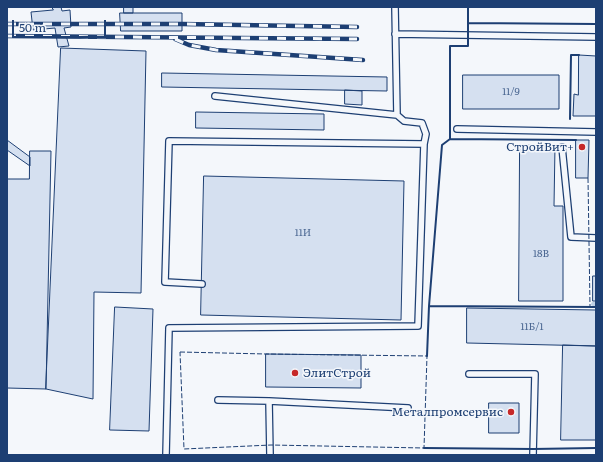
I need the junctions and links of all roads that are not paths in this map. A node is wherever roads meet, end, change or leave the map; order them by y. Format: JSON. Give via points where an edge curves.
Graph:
{"nodes":[{"id":1,"x":395,"y":7,"type":"edge"},
{"id":2,"x":395,"y":34,"type":"junction"},
{"id":3,"x":596,"y":37,"type":"edge"},
{"id":4,"x":215,"y":96,"type":"dead end"},
{"id":5,"x":397,"y":115,"type":"junction"},
{"id":6,"x":457,"y":129,"type":"dead end"},
{"id":7,"x":596,"y":132,"type":"edge"},
{"id":8,"x":424,"y":144,"type":"junction"},
{"id":9,"x":562,"y":147,"type":"dead end"},
{"id":10,"x":596,"y":238,"type":"edge"},
{"id":11,"x":202,"y":284,"type":"dead end"},
{"id":12,"x":469,"y":374,"type":"dead end"},
{"id":13,"x":218,"y":400,"type":"dead end"},
{"id":14,"x":269,"y":401,"type":"junction"},
{"id":15,"x":408,"y":408,"type":"dead end"},
{"id":16,"x":166,"y":455,"type":"edge"},
{"id":17,"x":270,"y":455,"type":"edge"},
{"id":18,"x":533,"y":455,"type":"edge"}],
"edges":[{"from":1,"to":2,"type":"lane"},
{"from":2,"to":3,"type":"lane"},
{"from":2,"to":5,"type":"lane"},
{"from":4,"to":5,"type":"lane"},
{"from":5,"to":8,"type":"lane","via":[[404,122],[422,123],[426,134]]},
{"from":6,"to":7,"type":"lane"},
{"from":8,"to":11,"type":"lane","via":[[169,141],[165,282]]},
{"from":8,"to":16,"type":"lane","via":[[418,326],[169,328]]},
{"from":9,"to":10,"type":"lane","via":[[571,237]]},
{"from":12,"to":18,"type":"lane","via":[[535,374]]},
{"from":13,"to":14,"type":"lane"},
{"from":14,"to":15,"type":"lane"},
{"from":14,"to":17,"type":"lane"}]}
